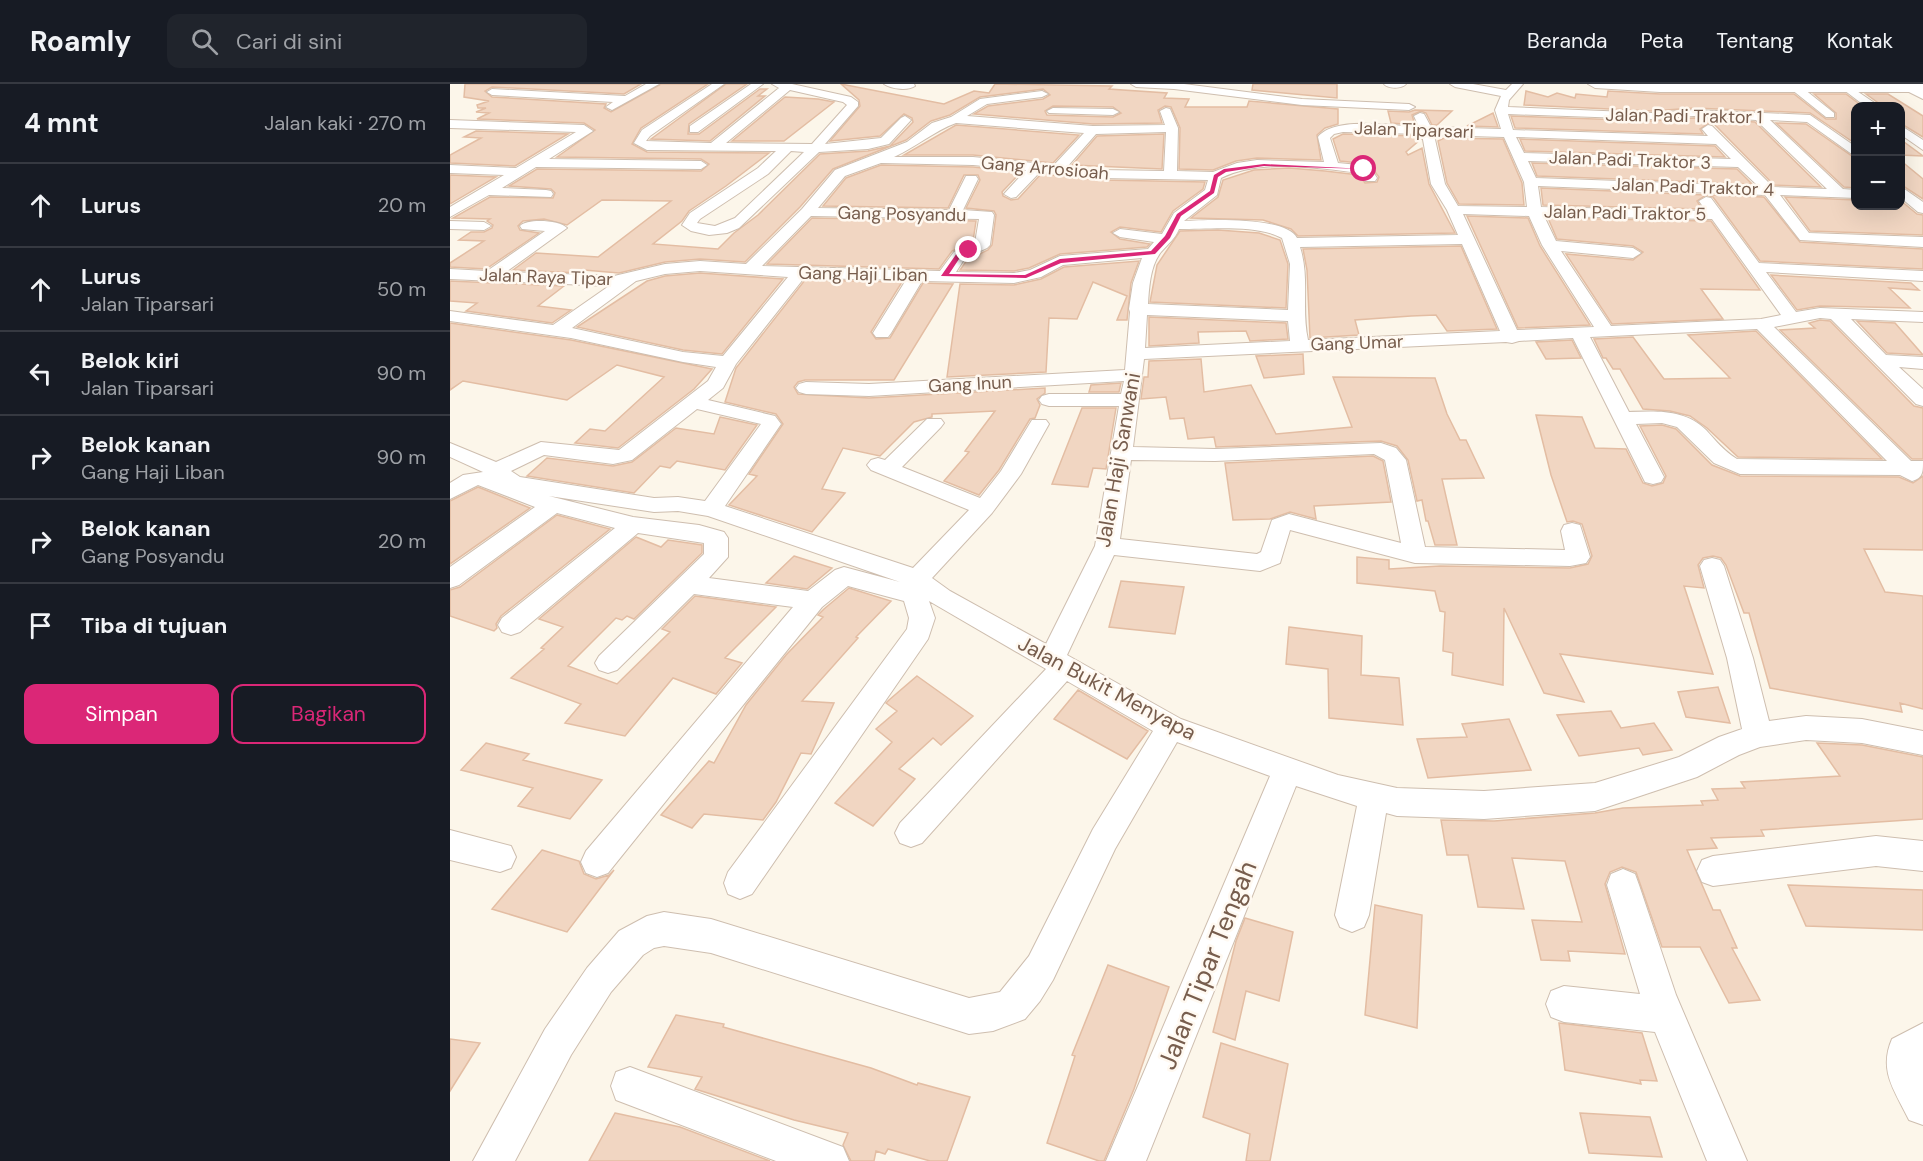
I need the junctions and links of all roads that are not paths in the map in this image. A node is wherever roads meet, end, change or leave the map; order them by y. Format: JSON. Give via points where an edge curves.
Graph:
{"nodes":[{"id":1,"x":654,"y":84,"type":"edge"},
{"id":2,"x":719,"y":84,"type":"edge"},
{"id":3,"x":758,"y":84,"type":"edge"},
{"id":4,"x":889,"y":84,"type":"edge"},
{"id":5,"x":1136,"y":84,"type":"edge"},
{"id":6,"x":1389,"y":84,"type":"edge"},
{"id":7,"x":1401,"y":84,"type":"edge"},
{"id":8,"x":1455,"y":84,"type":"edge"},
{"id":9,"x":1518,"y":84,"type":"edge"},
{"id":10,"x":1596,"y":84,"type":"edge"},
{"id":11,"x":782,"y":85,"type":"edge"},
{"id":12,"x":1174,"y":85,"type":"edge"},
{"id":13,"x":910,"y":86,"type":"edge"},
{"id":14,"x":1790,"y":86,"type":"edge"},
{"id":15,"x":1848,"y":88,"type":"junction"},
{"id":16,"x":1237,"y":89,"type":"edge"},
{"id":17,"x":1919,"y":91,"type":"edge"},
{"id":18,"x":492,"y":92,"type":"dead end"},
{"id":19,"x":1042,"y":94,"type":"dead end"},
{"id":20,"x":1509,"y":94,"type":"junction"},
{"id":21,"x":576,"y":97,"type":"junction"},
{"id":22,"x":626,"y":99,"type":"junction"},
{"id":23,"x":1867,"y":102,"type":"edge"},
{"id":24,"x":557,"y":107,"type":"dead end"},
{"id":25,"x":1501,"y":110,"type":"junction"},
{"id":26,"x":1166,"y":111,"type":"dead end"},
{"id":27,"x":1113,"y":112,"type":"dead end"},
{"id":28,"x":1691,"y":113,"type":"junction"},
{"id":29,"x":1830,"y":115,"type":"dead end"},
{"id":30,"x":597,"y":117,"type":"dead end"},
{"id":31,"x":1760,"y":117,"type":"junction"},
{"id":32,"x":955,"y":118,"type":"junction"},
{"id":33,"x":905,"y":120,"type":"dead end"},
{"id":34,"x":450,"y":124,"type":"edge"},
{"id":35,"x":1029,"y":124,"type":"junction"},
{"id":36,"x":1172,"y":128,"type":"junction"},
{"id":37,"x":694,"y":129,"type":"dead end"},
{"id":38,"x":1093,"y":130,"type":"junction"},
{"id":39,"x":1427,"y":131,"type":"junction"},
{"id":40,"x":1905,"y":132,"type":"edge"},
{"id":41,"x":1508,"y":133,"type":"junction"},
{"id":42,"x":1718,"y":140,"type":"junction"},
{"id":43,"x":1849,"y":143,"type":"edge"},
{"id":44,"x":1905,"y":145,"type":"edge"},
{"id":45,"x":1923,"y":146,"type":"edge"},
{"id":46,"x":714,"y":147,"type":"junction"},
{"id":47,"x":787,"y":148,"type":"junction"},
{"id":48,"x":816,"y":148,"type":"junction"},
{"id":49,"x":1519,"y":157,"type":"junction"},
{"id":50,"x":875,"y":161,"type":"junction"},
{"id":51,"x":533,"y":163,"type":"junction"},
{"id":52,"x":1741,"y":163,"type":"junction"},
{"id":53,"x":701,"y":165,"type":"dead end"},
{"id":54,"x":1332,"y":166,"type":"junction"},
{"id":55,"x":1037,"y":167,"type":"junction"},
{"id":56,"x":450,"y":168,"type":"edge"},
{"id":57,"x":1058,"y":169,"type":"junction"},
{"id":58,"x":517,"y":172,"type":"junction"},
{"id":59,"x":1170,"y":174,"type":"junction"},
{"id":60,"x":1215,"y":177,"type":"junction"},
{"id":61,"x":971,"y":178,"type":"dead end"},
{"id":62,"x":1370,"y":178,"type":"dead end"},
{"id":63,"x":1531,"y":182,"type":"junction"},
{"id":64,"x":1696,"y":187,"type":"junction"},
{"id":65,"x":1768,"y":189,"type":"junction"},
{"id":66,"x":486,"y":191,"type":"junction"},
{"id":67,"x":1839,"y":193,"type":"junction"},
{"id":68,"x":546,"y":194,"type":"dead end"},
{"id":69,"x":1011,"y":194,"type":"dead end"},
{"id":70,"x":1851,"y":194,"type":"edge"},
{"id":71,"x":1905,"y":196,"type":"edge"},
{"id":72,"x":450,"y":201,"type":"edge"},
{"id":73,"x":468,"y":201,"type":"junction"},
{"id":74,"x":1923,"y":209,"type":"edge"},
{"id":75,"x":1454,"y":210,"type":"junction"},
{"id":76,"x":1534,"y":210,"type":"junction"},
{"id":77,"x":807,"y":212,"type":"junction"},
{"id":78,"x":450,"y":213,"type":"edge"},
{"id":79,"x":954,"y":215,"type":"junction"},
{"id":80,"x":1716,"y":215,"type":"junction"},
{"id":81,"x":450,"y":225,"type":"edge"},
{"id":82,"x":1174,"y":225,"type":"junction"},
{"id":83,"x":484,"y":226,"type":"dead end"},
{"id":84,"x":527,"y":226,"type":"dead end"},
{"id":85,"x":1120,"y":233,"type":"dead end"},
{"id":86,"x":1805,"y":237,"type":"junction"},
{"id":87,"x":1466,"y":239,"type":"junction"},
{"id":88,"x":1923,"y":242,"type":"edge"},
{"id":89,"x":1293,"y":243,"type":"junction"},
{"id":90,"x":1550,"y":244,"type":"junction"},
{"id":91,"x":1159,"y":246,"type":"junction"},
{"id":92,"x":1633,"y":253,"type":"dead end"},
{"id":93,"x":1753,"y":267,"type":"junction"},
{"id":94,"x":749,"y":270,"type":"junction"},
{"id":95,"x":1834,"y":271,"type":"junction"},
{"id":96,"x":800,"y":273,"type":"junction"},
{"id":97,"x":450,"y":274,"type":"edge"},
{"id":98,"x":492,"y":274,"type":"junction"},
{"id":99,"x":917,"y":275,"type":"junction"},
{"id":100,"x":945,"y":276,"type":"junction"},
{"id":101,"x":1923,"y":276,"type":"edge"},
{"id":102,"x":630,"y":278,"type":"junction"},
{"id":103,"x":1137,"y":309,"type":"junction"},
{"id":104,"x":1827,"y":313,"type":"junction"},
{"id":105,"x":1789,"y":314,"type":"junction"},
{"id":106,"x":450,"y":316,"type":"edge"},
{"id":107,"x":1297,"y":316,"type":"junction"},
{"id":108,"x":1923,"y":317,"type":"edge"},
{"id":109,"x":1761,"y":324,"type":"junction"},
{"id":110,"x":556,"y":331,"type":"junction"},
{"id":111,"x":1606,"y":332,"type":"junction"},
{"id":112,"x":882,"y":333,"type":"dead end"},
{"id":113,"x":1579,"y":333,"type":"junction"},
{"id":114,"x":1512,"y":338,"type":"junction"},
{"id":115,"x":1300,"y":345,"type":"junction"},
{"id":116,"x":1881,"y":360,"type":"junction"},
{"id":117,"x":728,"y":362,"type":"junction"},
{"id":118,"x":1923,"y":363,"type":"edge"},
{"id":119,"x":1134,"y":365,"type":"junction"},
{"id":120,"x":806,"y":388,"type":"dead end"},
{"id":121,"x":1049,"y":400,"type":"dead end"},
{"id":122,"x":1130,"y":400,"type":"junction"},
{"id":123,"x":1923,"y":400,"type":"edge"},
{"id":124,"x":694,"y":403,"type":"junction"},
{"id":125,"x":1623,"y":418,"type":"junction"},
{"id":126,"x":934,"y":423,"type":"dead end"},
{"id":127,"x":1040,"y":424,"type":"dead end"},
{"id":128,"x":450,"y":450,"type":"edge"},
{"id":129,"x":1121,"y":453,"type":"junction"},
{"id":130,"x":1915,"y":468,"type":"edge"},
{"id":131,"x":496,"y":470,"type":"junction"},
{"id":132,"x":1653,"y":477,"type":"dead end"},
{"id":133,"x":1923,"y":485,"type":"edge"},
{"id":134,"x":450,"y":492,"type":"edge"},
{"id":135,"x":553,"y":505,"type":"junction"},
{"id":136,"x":984,"y":508,"type":"junction"},
{"id":137,"x":711,"y":510,"type":"junction"},
{"id":138,"x":633,"y":525,"type":"junction"},
{"id":139,"x":1572,"y":531,"type":"dead end"},
{"id":140,"x":1107,"y":546,"type":"junction"},
{"id":141,"x":1415,"y":555,"type":"junction"},
{"id":142,"x":1712,"y":566,"type":"dead end"},
{"id":143,"x":450,"y":579,"type":"edge"},
{"id":144,"x":917,"y":579,"type":"junction"},
{"id":145,"x":689,"y":584,"type":"junction"},
{"id":146,"x":813,"y":602,"type":"junction"},
{"id":147,"x":511,"y":625,"type":"dead end"},
{"id":148,"x":1058,"y":662,"type":"junction"},
{"id":149,"x":608,"y":663,"type":"dead end"},
{"id":150,"x":1172,"y":728,"type":"junction"},
{"id":151,"x":1758,"y":735,"type":"junction"},
{"id":152,"x":1923,"y":743,"type":"edge"},
{"id":153,"x":1287,"y":769,"type":"junction"},
{"id":154,"x":1374,"y":796,"type":"junction"},
{"id":155,"x":911,"y":833,"type":"dead end"},
{"id":156,"x":450,"y":845,"type":"edge"},
{"id":157,"x":1923,"y":856,"type":"edge"},
{"id":158,"x":500,"y":857,"type":"dead end"},
{"id":159,"x":597,"y":862,"type":"dead end"},
{"id":160,"x":1713,"y":872,"type":"dead end"},
{"id":161,"x":740,"y":883,"type":"dead end"},
{"id":162,"x":1623,"y":885,"type":"dead end"},
{"id":163,"x":1352,"y":915,"type":"dead end"},
{"id":164,"x":1564,"y":1004,"type":"dead end"},
{"id":165,"x":1666,"y":1015,"type":"junction"},
{"id":166,"x":1923,"y":1042,"type":"edge"},
{"id":167,"x":630,"y":1086,"type":"dead end"},
{"id":168,"x":1923,"y":1106,"type":"edge"},
{"id":169,"x":493,"y":1161,"type":"edge"},
{"id":170,"x":829,"y":1161,"type":"edge"},
{"id":171,"x":1126,"y":1161,"type":"edge"},
{"id":172,"x":1726,"y":1161,"type":"edge"}],
"edges":[{"from":1,"to":22,"type":"street"},
{"from":2,"to":46,"type":"street","via":[[657,125],[640,141],[647,146]]},
{"from":3,"to":37,"type":"street"},
{"from":4,"to":13,"type":"street"},
{"from":5,"to":12,"type":"street"},
{"from":6,"to":7,"type":"street"},
{"from":8,"to":20,"type":"street"},
{"from":9,"to":20,"type":"street"},
{"from":10,"to":14,"type":"street","via":[[1660,88]]},
{"from":11,"to":46,"type":"street"},
{"from":11,"to":48,"type":"street","via":[[853,102]]},
{"from":12,"to":16,"type":"street"},
{"from":14,"to":15,"type":"street"},
{"from":14,"to":29,"type":"street"},
{"from":15,"to":17,"type":"street"},
{"from":15,"to":23,"type":"street"},
{"from":16,"to":39,"type":"street","via":[[1413,108]]},
{"from":18,"to":21,"type":"street"},
{"from":19,"to":32,"type":"street","via":[[984,101]]},
{"from":20,"to":25,"type":"street"},
{"from":21,"to":22,"type":"street"},
{"from":21,"to":24,"type":"street"},
{"from":22,"to":30,"type":"street"},
{"from":25,"to":28,"type":"street","name":"Jalan Padi Traktor 1","via":[[1573,108],[1666,116]]},
{"from":25,"to":41,"type":"street"},
{"from":26,"to":36,"type":"street"},
{"from":27,"to":35,"type":"street","via":[[1052,111]]},
{"from":28,"to":31,"type":"street","name":"Jalan Padi Traktor 1"},
{"from":28,"to":42,"type":"street"},
{"from":31,"to":43,"type":"street","name":"Jalan Padi Traktor 1","via":[[1812,119]]},
{"from":31,"to":67,"type":"street"},
{"from":32,"to":35,"type":"street"},
{"from":32,"to":50,"type":"street"},
{"from":33,"to":48,"type":"street","via":[[878,144]]},
{"from":34,"to":51,"type":"street","via":[[588,130]]},
{"from":35,"to":38,"type":"street"},
{"from":36,"to":38,"type":"street"},
{"from":36,"to":59,"type":"street"},
{"from":38,"to":57,"type":"street"},
{"from":39,"to":41,"type":"street","name":"Jalan Tiparsari"},
{"from":39,"to":54,"type":"street","name":"Jalan Tiparsari","via":[[1330,131],[1324,137]]},
{"from":39,"to":75,"type":"street","via":[[1438,184]]},
{"from":40,"to":45,"type":"street"},
{"from":41,"to":42,"type":"street","name":"Jalan Tiparsari"},
{"from":41,"to":49,"type":"street"},
{"from":42,"to":52,"type":"street"},
{"from":44,"to":45,"type":"street"},
{"from":46,"to":47,"type":"street"},
{"from":47,"to":48,"type":"street"},
{"from":47,"to":48,"type":"street","via":[[770,166],[695,216],[689,225],[710,231],[732,226]]},
{"from":49,"to":52,"type":"street","name":"Jalan Padi Traktor 3"},
{"from":49,"to":63,"type":"street"},
{"from":50,"to":55,"type":"street","name":"Gang Arrosioah","via":[[973,161]]},
{"from":50,"to":77,"type":"street","via":[[840,173]]},
{"from":51,"to":53,"type":"street"},
{"from":51,"to":58,"type":"street"},
{"from":52,"to":65,"type":"street"},
{"from":54,"to":60,"type":"street","via":[[1246,166],[1228,169]]},
{"from":54,"to":62,"type":"street","via":[[1364,169]]},
{"from":55,"to":57,"type":"street","name":"Gang Arrosioah"},
{"from":55,"to":69,"type":"street"},
{"from":56,"to":58,"type":"street"},
{"from":57,"to":59,"type":"street","name":"Gang Arrosioah"},
{"from":58,"to":66,"type":"street"},
{"from":59,"to":60,"type":"street","name":"Gang Arrosioah"},
{"from":60,"to":82,"type":"street","via":[[1212,192],[1183,212]]},
{"from":61,"to":79,"type":"street"},
{"from":63,"to":64,"type":"street","name":"Jalan Padi Traktor 4"},
{"from":63,"to":76,"type":"street"},
{"from":64,"to":65,"type":"street","name":"Jalan Padi Traktor 4"},
{"from":64,"to":80,"type":"street"},
{"from":65,"to":67,"type":"street","name":"Jalan Padi Traktor 4"},
{"from":65,"to":86,"type":"street"},
{"from":66,"to":68,"type":"street"},
{"from":66,"to":73,"type":"street"},
{"from":67,"to":70,"type":"street","name":"Jalan Padi Traktor 4"},
{"from":71,"to":74,"type":"street"},
{"from":72,"to":73,"type":"street"},
{"from":73,"to":78,"type":"street"},
{"from":75,"to":76,"type":"street","name":"Jalan Padi Traktor 5"},
{"from":75,"to":87,"type":"street"},
{"from":76,"to":80,"type":"street","name":"Jalan Padi Traktor 5"},
{"from":76,"to":90,"type":"street"},
{"from":77,"to":79,"type":"street","name":"Gang Posyandu"},
{"from":77,"to":94,"type":"street"},
{"from":79,"to":100,"type":"street","name":"Gang Posyandu","via":[[987,218],[982,245],[959,255]]},
{"from":80,"to":93,"type":"street"},
{"from":81,"to":83,"type":"street"},
{"from":82,"to":89,"type":"street","via":[[1276,230],[1286,233]]},
{"from":82,"to":91,"type":"street"},
{"from":84,"to":98,"type":"street","via":[[560,228]]},
{"from":85,"to":91,"type":"street"},
{"from":86,"to":88,"type":"street"},
{"from":86,"to":95,"type":"street"},
{"from":87,"to":89,"type":"street"},
{"from":87,"to":114,"type":"street"},
{"from":89,"to":107,"type":"street","via":[[1298,264]]},
{"from":90,"to":92,"type":"street"},
{"from":90,"to":111,"type":"street"},
{"from":91,"to":100,"type":"street","name":"Gang Haji Liban","via":[[1060,261],[1026,276]]},
{"from":91,"to":103,"type":"street","name":"Jalan Haji Sanwani","via":[[1141,284]]},
{"from":93,"to":95,"type":"street"},
{"from":93,"to":105,"type":"street"},
{"from":94,"to":96,"type":"street","name":"Gang Haji Liban"},
{"from":94,"to":102,"type":"street","name":"Jalan Raya Tipar","via":[[686,266]]},
{"from":95,"to":101,"type":"street"},
{"from":96,"to":99,"type":"street","name":"Gang Haji Liban"},
{"from":96,"to":117,"type":"street"},
{"from":97,"to":98,"type":"street","name":"Jalan Raya Tipar"},
{"from":98,"to":102,"type":"street","name":"Jalan Raya Tipar","via":[[614,281]]},
{"from":99,"to":100,"type":"street","name":"Gang Haji Liban"},
{"from":99,"to":112,"type":"street"},
{"from":102,"to":110,"type":"street"},
{"from":103,"to":107,"type":"street"},
{"from":103,"to":119,"type":"street","name":"Jalan Haji Sanwani"},
{"from":104,"to":105,"type":"street","name":"Gang Umar"},
{"from":104,"to":108,"type":"street","name":"Gang Umar"},
{"from":104,"to":116,"type":"street"},
{"from":105,"to":109,"type":"street","name":"Gang Umar"},
{"from":106,"to":110,"type":"street"},
{"from":107,"to":115,"type":"street"},
{"from":109,"to":111,"type":"street","name":"Gang Umar"},
{"from":109,"to":130,"type":"street"},
{"from":110,"to":117,"type":"street","via":[[676,357]]},
{"from":111,"to":113,"type":"street","name":"Gang Umar"},
{"from":113,"to":114,"type":"street","name":"Gang Umar"},
{"from":113,"to":125,"type":"street"},
{"from":114,"to":115,"type":"street","name":"Gang Umar"},
{"from":115,"to":119,"type":"street","name":"Gang Umar"},
{"from":116,"to":118,"type":"street"},
{"from":116,"to":123,"type":"street"},
{"from":117,"to":124,"type":"street","via":[[716,384]]},
{"from":119,"to":120,"type":"street","name":"Gang Inun","via":[[869,390]]},
{"from":119,"to":122,"type":"street","name":"Jalan Haji Sanwani"},
{"from":121,"to":122,"type":"street"},
{"from":122,"to":129,"type":"street","name":"Jalan Haji Sanwani"},
{"from":124,"to":131,"type":"street","via":[[625,455],[541,448]]},
{"from":124,"to":137,"type":"street","via":[[768,420],[771,424]]},
{"from":125,"to":130,"type":"street","via":[[1684,423],[1724,461],[1740,467]]},
{"from":125,"to":132,"type":"street"},
{"from":126,"to":136,"type":"street","via":[[883,467]]},
{"from":127,"to":136,"type":"street","via":[[1011,474]]},
{"from":128,"to":131,"type":"street","name":"Jalan Bukit Menyapa"},
{"from":129,"to":140,"type":"street","name":"Jalan Haji Sanwani"},
{"from":129,"to":141,"type":"street","via":[[1215,455],[1384,450],[1395,460]]},
{"from":130,"to":133,"type":"street"},
{"from":131,"to":137,"type":"street","name":"Jalan Bukit Menyapa","via":[[514,483]]},
{"from":134,"to":135,"type":"street","via":[[479,478]]},
{"from":135,"to":138,"type":"street"},
{"from":135,"to":143,"type":"street"},
{"from":136,"to":144,"type":"street"},
{"from":137,"to":144,"type":"street","name":"Jalan Bukit Menyapa"},
{"from":138,"to":145,"type":"street","via":[[716,538],[716,557]]},
{"from":138,"to":147,"type":"street"},
{"from":139,"to":141,"type":"street","via":[[1578,557]]},
{"from":140,"to":141,"type":"street","via":[[1260,563],[1272,556],[1280,525],[1289,522]]},
{"from":140,"to":148,"type":"street","name":"Jalan Haji Sanwani"},
{"from":142,"to":151,"type":"street"},
{"from":144,"to":148,"type":"street","name":"Jalan Bukit Menyapa","via":[[941,597]]},
{"from":145,"to":146,"type":"street"},
{"from":145,"to":149,"type":"street"},
{"from":146,"to":159,"type":"street"},
{"from":146,"to":161,"type":"street","via":[[844,576],[915,595],[922,618],[919,632]]},
{"from":148,"to":150,"type":"street","name":"Jalan Bukit Menyapa"},
{"from":148,"to":155,"type":"street","name":"Jalan Haji Sanwani"},
{"from":150,"to":153,"type":"street","name":"Jalan Bukit Menyapa"},
{"from":150,"to":169,"type":"street","via":[[1104,839],[1041,968],[1012,1006],[969,1016],[711,936],[686,930],[647,933],[631,943],[599,980],[558,1042]]},
{"from":151,"to":152,"type":"street","name":"Jalan Bukit Menyapa","via":[[1817,728],[1862,730]]},
{"from":151,"to":154,"type":"street","name":"Jalan Bukit Menyapa","via":[[1687,768],[1595,797],[1484,805],[1397,802]]},
{"from":153,"to":154,"type":"street","name":"Jalan Bukit Menyapa","via":[[1338,788]]},
{"from":153,"to":171,"type":"street","name":"Jalan Tipar Tengah"},
{"from":154,"to":163,"type":"street"},
{"from":156,"to":158,"type":"street"},
{"from":157,"to":160,"type":"street","via":[[1876,852]]},
{"from":162,"to":165,"type":"street"},
{"from":164,"to":165,"type":"street"},
{"from":165,"to":172,"type":"street"},
{"from":166,"to":168,"type":"street","via":[[1905,1052],[1905,1071]]},
{"from":167,"to":170,"type":"street"}]}
